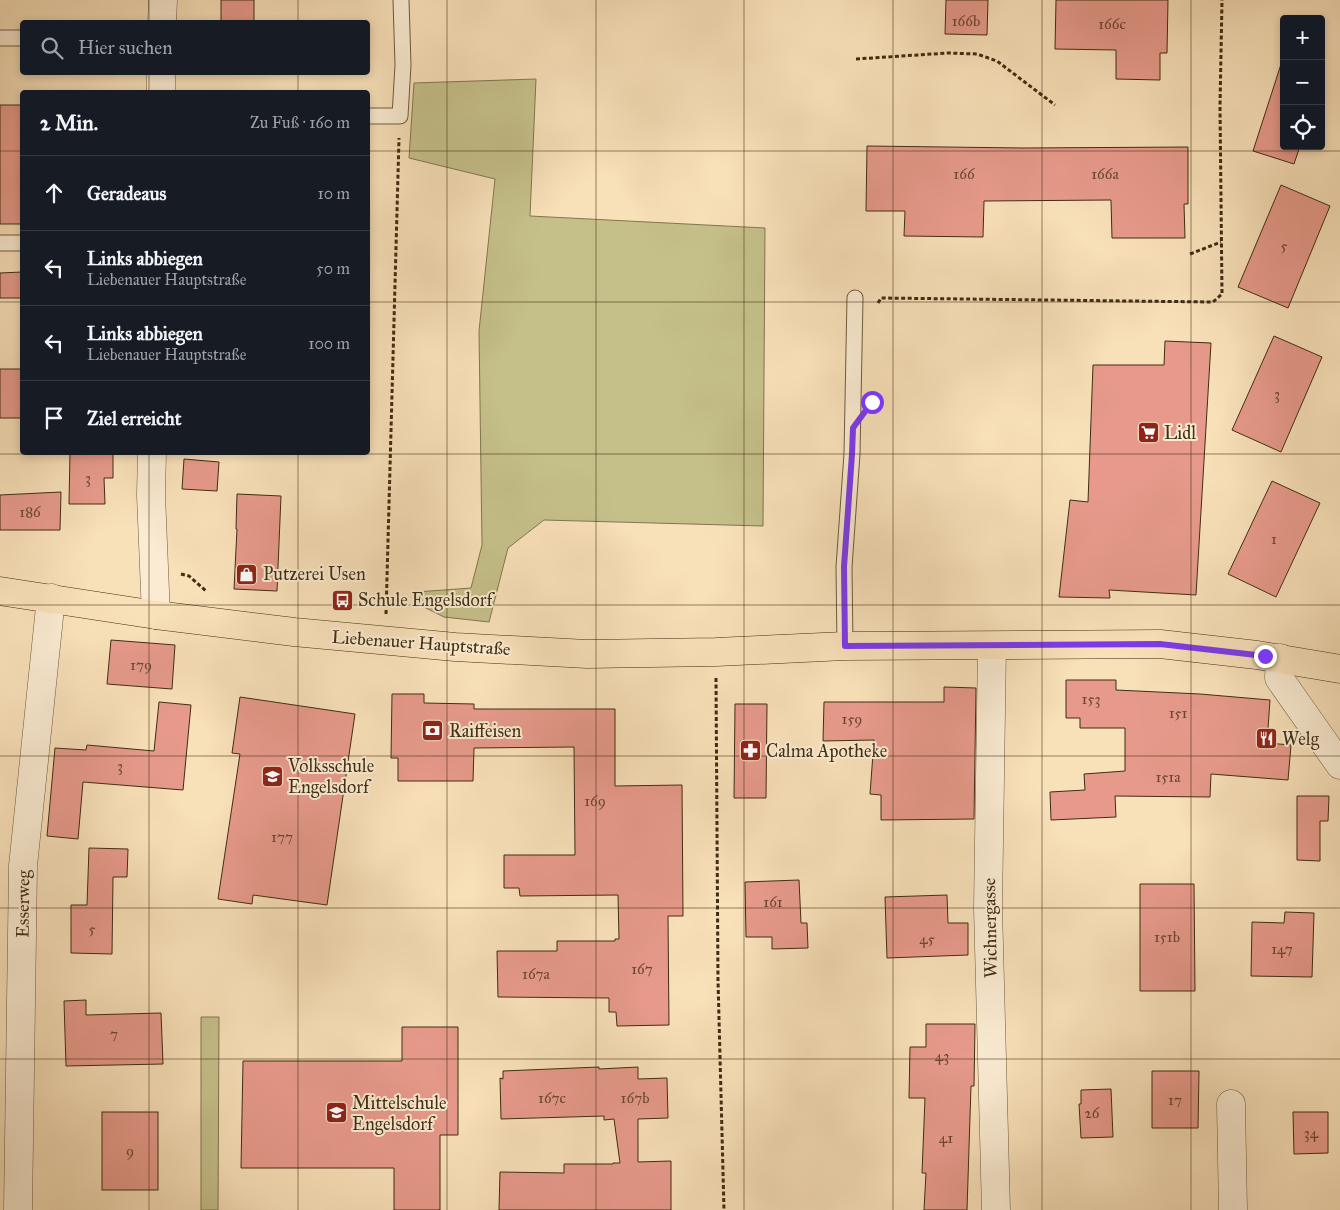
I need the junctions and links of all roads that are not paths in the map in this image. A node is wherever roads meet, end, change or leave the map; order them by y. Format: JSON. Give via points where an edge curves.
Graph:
{"nodes":[{"id":1,"x":163,"y":0,"type":"edge"},
{"id":2,"x":401,"y":0,"type":"edge"},
{"id":3,"x":162,"y":20,"type":"edge"},
{"id":4,"x":0,"y":38,"type":"edge"},
{"id":5,"x":20,"y":38,"type":"edge"},
{"id":6,"x":161,"y":75,"type":"edge"},
{"id":7,"x":160,"y":90,"type":"edge"},
{"id":8,"x":370,"y":116,"type":"edge"},
{"id":9,"x":0,"y":242,"type":"edge"},
{"id":10,"x":20,"y":243,"type":"edge"},
{"id":11,"x":855,"y":298,"type":"dead end"},
{"id":12,"x":152,"y":455,"type":"edge"},
{"id":13,"x":0,"y":591,"type":"edge"},
{"id":14,"x":50,"y":598,"type":"junction"},
{"id":15,"x":156,"y":615,"type":"junction"},
{"id":16,"x":845,"y":646,"type":"junction"},
{"id":17,"x":992,"y":646,"type":"junction"},
{"id":18,"x":1280,"y":658,"type":"junction"},
{"id":19,"x":1340,"y":665,"type":"edge"},
{"id":20,"x":1340,"y":765,"type":"edge"},
{"id":21,"x":1230,"y":1104,"type":"dead end"},
{"id":22,"x":18,"y":1210,"type":"edge"},
{"id":23,"x":996,"y":1210,"type":"edge"},
{"id":24,"x":1233,"y":1210,"type":"edge"}],
"edges":[{"from":1,"to":3,"type":"street"},
{"from":2,"to":8,"type":"lane","via":[[403,65],[400,116]]},
{"from":4,"to":5,"type":"lane"},
{"from":6,"to":7,"type":"street"},
{"from":9,"to":10,"type":"lane"},
{"from":11,"to":16,"type":"lane","via":[[852,454],[844,567]]},
{"from":12,"to":15,"type":"street"},
{"from":13,"to":14,"type":"main road","name":"Liebenauer Hauptstraße"},
{"from":14,"to":15,"type":"main road","name":"Liebenauer Hauptstraße"},
{"from":14,"to":22,"type":"street","name":"Esserweg","via":[[23,866]]},
{"from":15,"to":16,"type":"main road","name":"Liebenauer Hauptstraße","via":[[455,647],[587,654]]},
{"from":16,"to":17,"type":"main road","name":"Liebenauer Hauptstraße"},
{"from":17,"to":18,"type":"main road","name":"Liebenauer Hauptstraße","via":[[1160,644]]},
{"from":17,"to":23,"type":"street","name":"Wichnergasse","via":[[988,908]]},
{"from":18,"to":19,"type":"main road","name":"Liebenauer Hauptstraße"},
{"from":18,"to":20,"type":"street","via":[[1279,678]]},
{"from":21,"to":24,"type":"street"}]}
